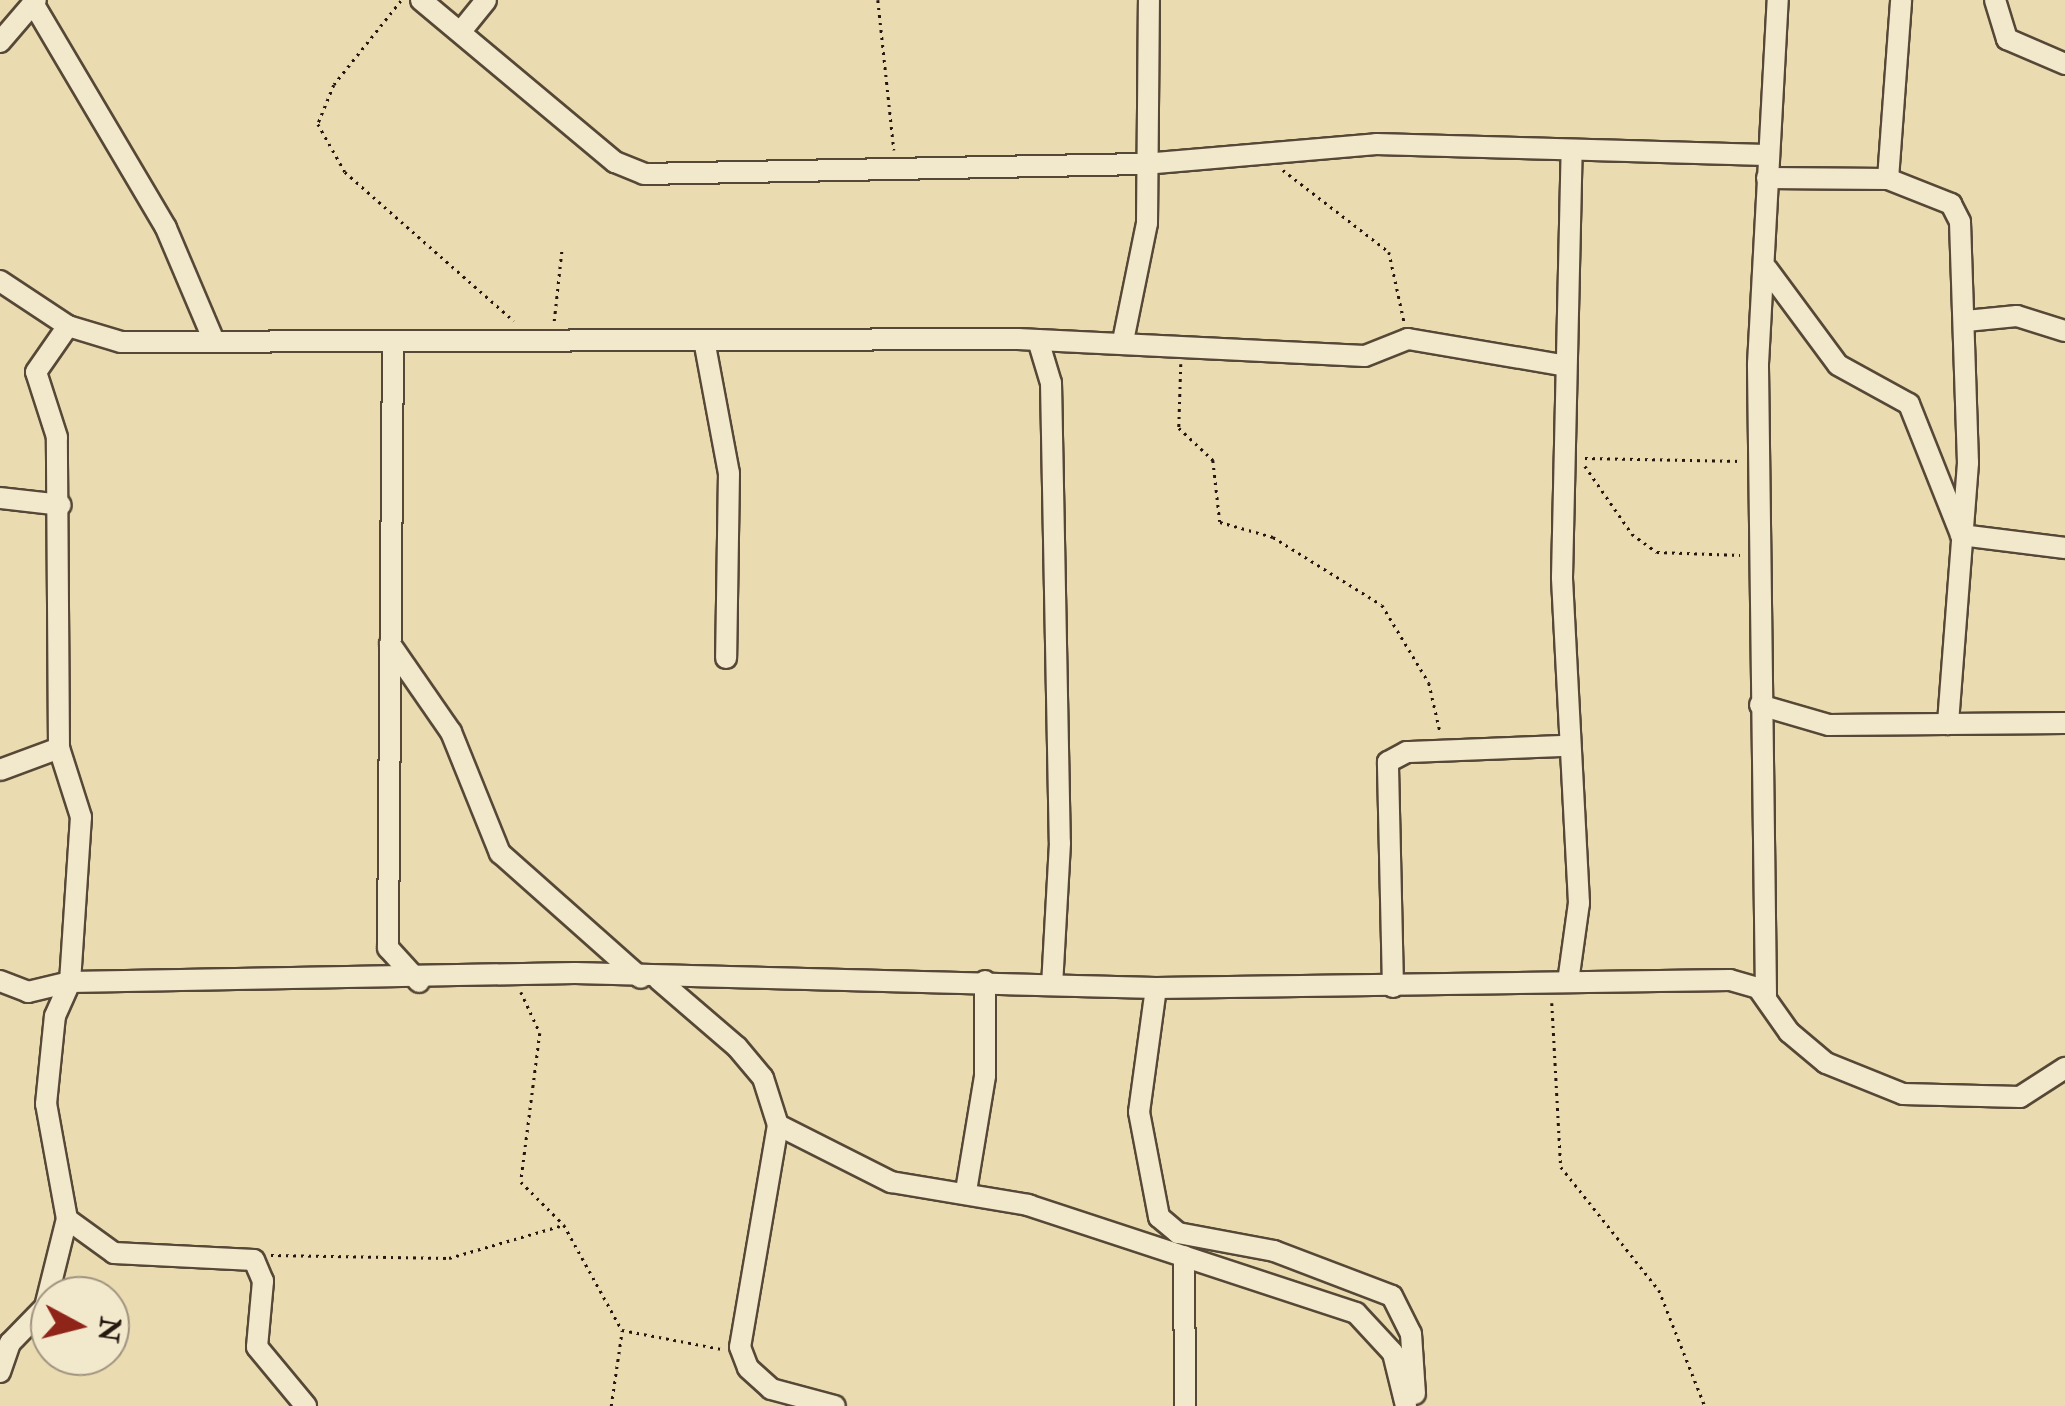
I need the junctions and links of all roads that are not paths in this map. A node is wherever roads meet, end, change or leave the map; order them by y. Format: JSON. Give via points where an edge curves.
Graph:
{"nodes":[{"id":1,"x":421,"y":0,"type":"edge"},
{"id":2,"x":486,"y":0,"type":"edge"},
{"id":3,"x":1149,"y":0,"type":"edge"},
{"id":4,"x":1778,"y":0,"type":"edge"},
{"id":5,"x":1901,"y":0,"type":"edge"},
{"id":6,"x":1994,"y":0,"type":"edge"},
{"id":7,"x":34,"y":1,"type":"edge"},
{"id":8,"x":462,"y":30,"type":"junction"},
{"id":9,"x":0,"y":42,"type":"edge"},
{"id":10,"x":2065,"y":64,"type":"edge"},
{"id":11,"x":1572,"y":151,"type":"junction"},
{"id":12,"x":1766,"y":156,"type":"junction"},
{"id":13,"x":1144,"y":164,"type":"junction"},
{"id":14,"x":1767,"y":178,"type":"junction"},
{"id":15,"x":1888,"y":179,"type":"junction"},
{"id":16,"x":1767,"y":269,"type":"junction"},
{"id":17,"x":0,"y":281,"type":"edge"},
{"id":18,"x":1966,"y":321,"type":"junction"},
{"id":19,"x":68,"y":326,"type":"junction"},
{"id":20,"x":2065,"y":331,"type":"edge"},
{"id":21,"x":704,"y":340,"type":"junction"},
{"id":22,"x":1038,"y":340,"type":"junction"},
{"id":23,"x":214,"y":341,"type":"junction"},
{"id":24,"x":1072,"y":341,"type":"junction"},
{"id":25,"x":1123,"y":342,"type":"junction"},
{"id":26,"x":392,"y":345,"type":"junction"},
{"id":27,"x":1050,"y":365,"type":"junction"},
{"id":28,"x":1562,"y":365,"type":"junction"},
{"id":29,"x":0,"y":498,"type":"edge"},
{"id":30,"x":61,"y":506,"type":"junction"},
{"id":31,"x":1962,"y":535,"type":"junction"},
{"id":32,"x":2065,"y":548,"type":"edge"},
{"id":33,"x":390,"y":644,"type":"junction"},
{"id":34,"x":726,"y":658,"type":"dead end"},
{"id":35,"x":1760,"y":705,"type":"junction"},
{"id":36,"x":2065,"y":723,"type":"edge"},
{"id":37,"x":1948,"y":724,"type":"junction"},
{"id":38,"x":1564,"y":746,"type":"junction"},
{"id":39,"x":59,"y":748,"type":"junction"},
{"id":40,"x":0,"y":770,"type":"edge"},
{"id":41,"x":1763,"y":956,"type":"junction"},
{"id":42,"x":649,"y":979,"type":"junction"},
{"id":43,"x":1730,"y":980,"type":"junction"},
{"id":44,"x":0,"y":981,"type":"edge"},
{"id":45,"x":985,"y":981,"type":"junction"},
{"id":46,"x":70,"y":982,"type":"junction"},
{"id":47,"x":419,"y":982,"type":"junction"},
{"id":48,"x":1559,"y":982,"type":"junction"},
{"id":49,"x":1052,"y":985,"type":"junction"},
{"id":50,"x":1393,"y":987,"type":"junction"},
{"id":51,"x":1156,"y":988,"type":"junction"},
{"id":52,"x":1766,"y":995,"type":"junction"},
{"id":53,"x":2065,"y":1068,"type":"edge"},
{"id":54,"x":778,"y":1125,"type":"junction"},
{"id":55,"x":966,"y":1191,"type":"junction"},
{"id":56,"x":66,"y":1219,"type":"junction"},
{"id":57,"x":1184,"y":1256,"type":"junction"},
{"id":58,"x":0,"y":1372,"type":"edge"},
{"id":59,"x":306,"y":1406,"type":"edge"},
{"id":60,"x":835,"y":1406,"type":"edge"},
{"id":61,"x":1185,"y":1406,"type":"edge"},
{"id":62,"x":1406,"y":1406,"type":"edge"},
{"id":63,"x":1416,"y":1406,"type":"edge"}],
"edges":[{"from":1,"to":8,"type":"street"},
{"from":2,"to":8,"type":"street"},
{"from":3,"to":13,"type":"street"},
{"from":4,"to":12,"type":"street"},
{"from":5,"to":15,"type":"street"},
{"from":6,"to":10,"type":"street","via":[[2007,39]]},
{"from":7,"to":9,"type":"street"},
{"from":7,"to":23,"type":"street","via":[[166,228]]},
{"from":8,"to":13,"type":"street","via":[[630,171]]},
{"from":11,"to":12,"type":"street"},
{"from":11,"to":13,"type":"street","via":[[1376,144]]},
{"from":11,"to":28,"type":"street"},
{"from":12,"to":14,"type":"street"},
{"from":13,"to":25,"type":"street","via":[[1140,276]]},
{"from":14,"to":15,"type":"street"},
{"from":14,"to":16,"type":"street"},
{"from":15,"to":18,"type":"street","via":[[1951,204],[1966,251]]},
{"from":16,"to":31,"type":"street","via":[[1838,365],[1909,404]]},
{"from":16,"to":35,"type":"street","via":[[1758,462]]},
{"from":17,"to":19,"type":"street"},
{"from":18,"to":20,"type":"street","via":[[2017,316]]},
{"from":18,"to":31,"type":"street"},
{"from":19,"to":23,"type":"street","via":[[121,342]]},
{"from":19,"to":30,"type":"street","via":[[36,367],[56,423]]},
{"from":21,"to":22,"type":"street"},
{"from":21,"to":26,"type":"street"},
{"from":21,"to":34,"type":"street","via":[[729,473]]},
{"from":22,"to":24,"type":"street"},
{"from":22,"to":27,"type":"street"},
{"from":23,"to":26,"type":"street"},
{"from":24,"to":25,"type":"street"},
{"from":24,"to":27,"type":"street"},
{"from":25,"to":28,"type":"street","via":[[1366,356],[1403,340]]},
{"from":26,"to":33,"type":"street"},
{"from":27,"to":49,"type":"street","via":[[1060,843]]},
{"from":28,"to":38,"type":"street"},
{"from":29,"to":30,"type":"street"},
{"from":30,"to":39,"type":"street"},
{"from":31,"to":32,"type":"street"},
{"from":31,"to":37,"type":"street"},
{"from":33,"to":42,"type":"street","via":[[451,732],[500,853]]},
{"from":33,"to":47,"type":"street","via":[[388,948]]},
{"from":35,"to":37,"type":"street","via":[[1829,725]]},
{"from":35,"to":41,"type":"street"},
{"from":36,"to":37,"type":"street"},
{"from":38,"to":48,"type":"street","via":[[1578,903]]},
{"from":38,"to":50,"type":"street","via":[[1406,752],[1386,772]]},
{"from":39,"to":40,"type":"street"},
{"from":39,"to":46,"type":"street","via":[[81,817]]},
{"from":41,"to":43,"type":"street"},
{"from":41,"to":52,"type":"street"},
{"from":42,"to":45,"type":"street"},
{"from":42,"to":47,"type":"street"},
{"from":42,"to":54,"type":"street","via":[[737,1046],[763,1078]]},
{"from":43,"to":48,"type":"street"},
{"from":43,"to":52,"type":"street"},
{"from":44,"to":46,"type":"street","via":[[28,992]]},
{"from":45,"to":49,"type":"street"},
{"from":45,"to":55,"type":"street","via":[[985,1076]]},
{"from":46,"to":47,"type":"street"},
{"from":46,"to":56,"type":"street","via":[[55,1016],[46,1104]]},
{"from":48,"to":50,"type":"street"},
{"from":49,"to":51,"type":"street"},
{"from":50,"to":51,"type":"street"},
{"from":51,"to":63,"type":"street","via":[[1139,1112],[1159,1218],[1188,1236],[1274,1251],[1392,1296],[1411,1334]]},
{"from":52,"to":53,"type":"street","via":[[1788,1032],[1826,1062],[1903,1094],[2020,1097]]},
{"from":54,"to":55,"type":"street","via":[[891,1182]]},
{"from":54,"to":60,"type":"street","via":[[743,1353],[771,1389]]},
{"from":55,"to":57,"type":"street"},
{"from":56,"to":58,"type":"street","via":[[45,1307],[10,1344]]},
{"from":56,"to":59,"type":"street","via":[[114,1253],[236,1254],[263,1271],[260,1354]]},
{"from":57,"to":61,"type":"street"},
{"from":57,"to":62,"type":"street","via":[[1356,1313],[1394,1353]]}]}
